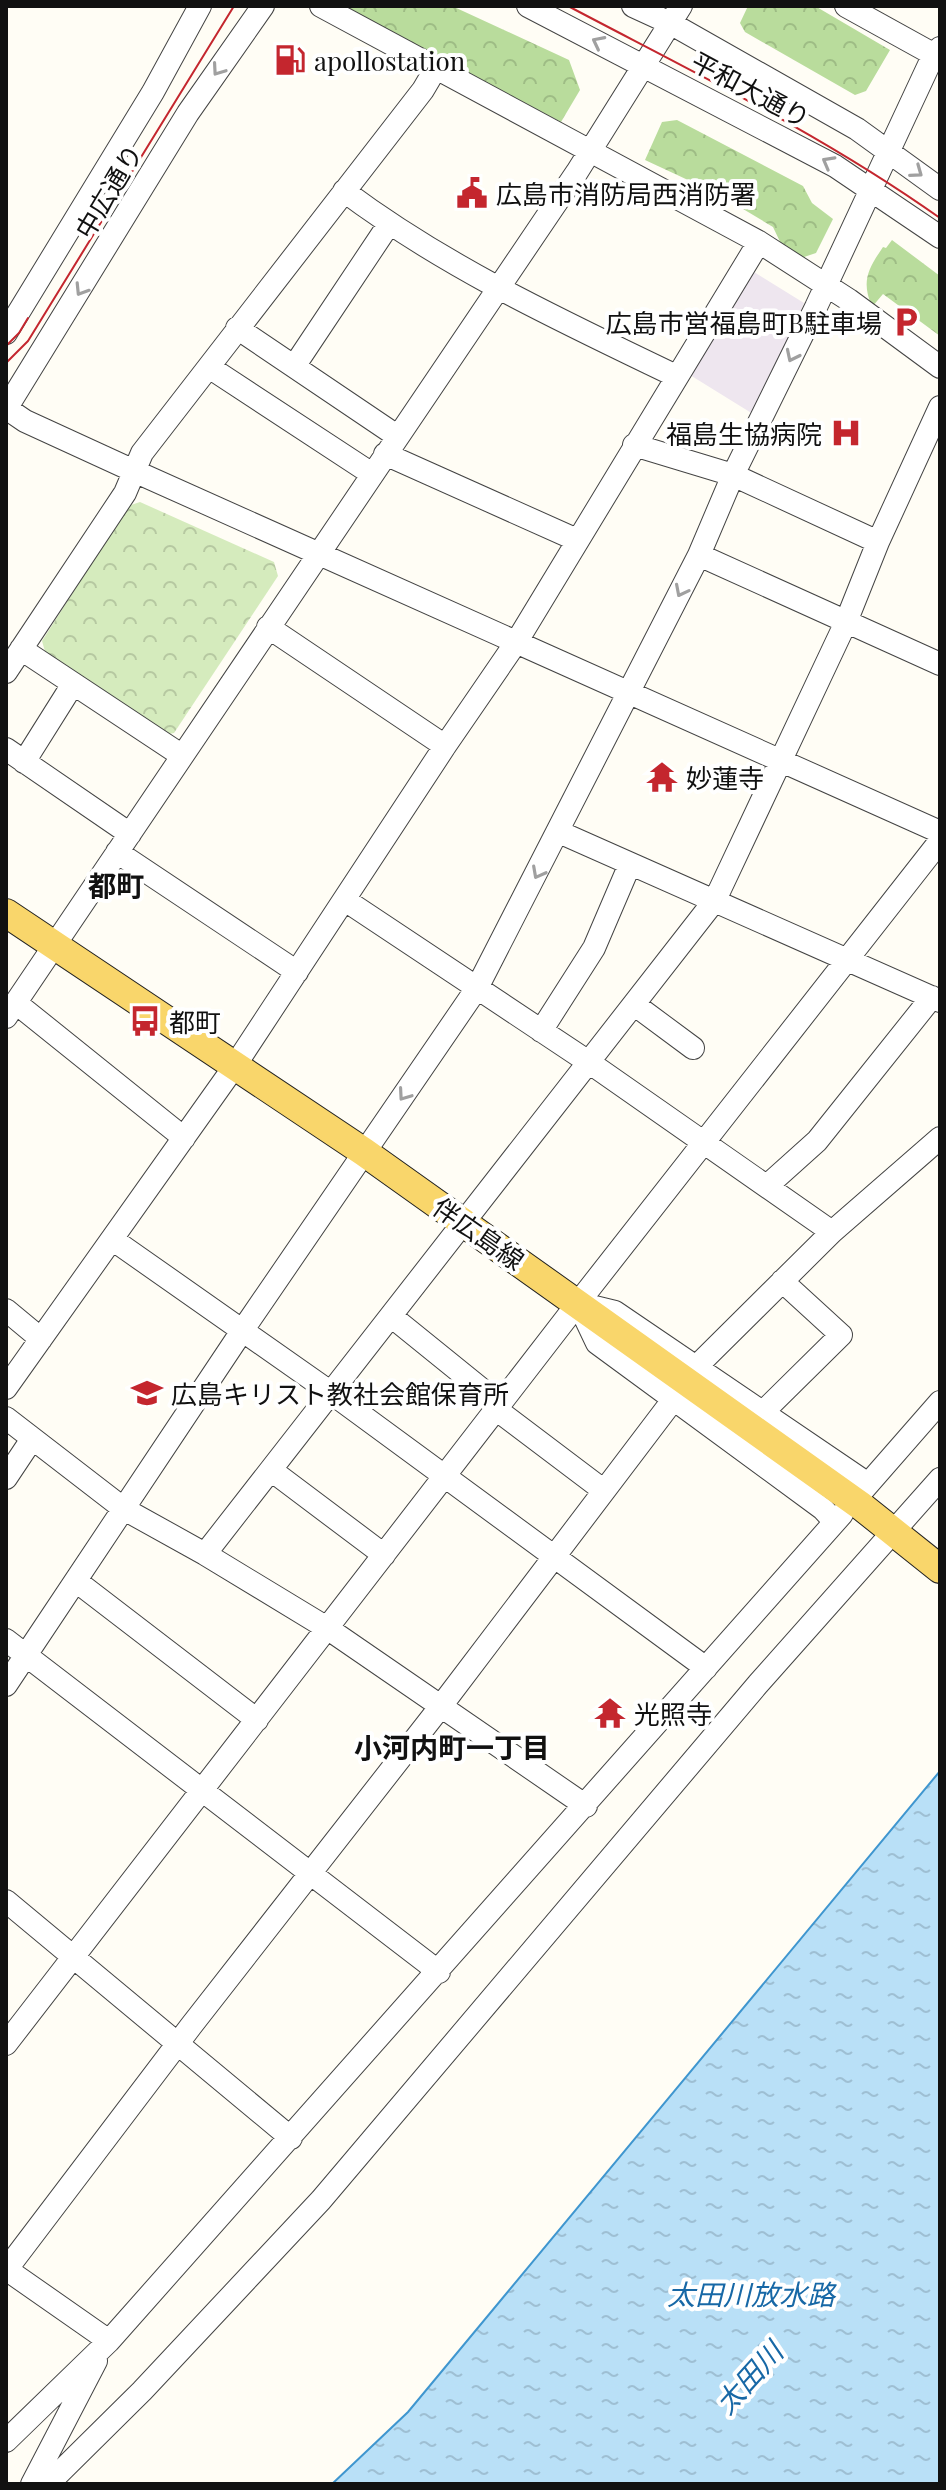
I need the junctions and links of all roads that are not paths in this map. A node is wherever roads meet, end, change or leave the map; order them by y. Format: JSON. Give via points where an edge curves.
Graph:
{"nodes":[{"id":1,"x":200,"y":6,"type":"edge"},
{"id":2,"x":263,"y":6,"type":"edge"},
{"id":3,"x":321,"y":6,"type":"edge"},
{"id":4,"x":528,"y":6,"type":"edge"},
{"id":5,"x":633,"y":6,"type":"edge"},
{"id":6,"x":846,"y":6,"type":"edge"},
{"id":7,"x":676,"y":15,"type":"edge"},
{"id":8,"x":938,"y":54,"type":"edge"},
{"id":9,"x":646,"y":66,"type":"junction"},
{"id":10,"x":436,"y":68,"type":"junction"},
{"id":11,"x":589,"y":150,"type":"junction"},
{"id":12,"x":888,"y":150,"type":"junction"},
{"id":13,"x":871,"y":189,"type":"junction"},
{"id":14,"x":940,"y":189,"type":"edge"},
{"id":15,"x":344,"y":191,"type":"junction"},
{"id":16,"x":389,"y":224,"type":"junction"},
{"id":17,"x":940,"y":237,"type":"edge"},
{"id":18,"x":759,"y":242,"type":"junction"},
{"id":19,"x":824,"y":285,"type":"junction"},
{"id":20,"x":497,"y":287,"type":"junction"},
{"id":21,"x":237,"y":328,"type":"junction"},
{"id":22,"x":6,"y":333,"type":"edge"},
{"id":23,"x":295,"y":365,"type":"junction"},
{"id":24,"x":209,"y":367,"type":"junction"},
{"id":25,"x":940,"y":367,"type":"edge"},
{"id":26,"x":676,"y":376,"type":"junction"},
{"id":27,"x":940,"y":407,"type":"edge"},
{"id":28,"x":6,"y":408,"type":"edge"},
{"id":29,"x":391,"y":445,"type":"junction"},
{"id":30,"x":634,"y":445,"type":"junction"},
{"id":31,"x":134,"y":471,"type":"junction"},
{"id":32,"x":372,"y":474,"type":"junction"},
{"id":33,"x":733,"y":475,"type":"junction"},
{"id":34,"x":577,"y":540,"type":"junction"},
{"id":35,"x":878,"y":542,"type":"junction"},
{"id":36,"x":319,"y":555,"type":"junction"},
{"id":37,"x":699,"y":555,"type":"junction"},
{"id":38,"x":846,"y":622,"type":"junction"},
{"id":39,"x":268,"y":627,"type":"junction"},
{"id":40,"x":517,"y":641,"type":"junction"},
{"id":41,"x":21,"y":649,"type":"junction"},
{"id":42,"x":940,"y":664,"type":"edge"},
{"id":43,"x":6,"y":672,"type":"edge"},
{"id":44,"x":73,"y":684,"type":"junction"},
{"id":45,"x":628,"y":692,"type":"junction"},
{"id":46,"x":445,"y":746,"type":"junction"},
{"id":47,"x":181,"y":755,"type":"junction"},
{"id":48,"x":15,"y":756,"type":"edge"},
{"id":49,"x":781,"y":763,"type":"junction"},
{"id":50,"x":559,"y":832,"type":"junction"},
{"id":51,"x":940,"y":832,"type":"edge"},
{"id":52,"x":940,"y":841,"type":"edge"},
{"id":53,"x":124,"y":843,"type":"junction"},
{"id":54,"x":630,"y":864,"type":"junction"},
{"id":55,"x":345,"y":900,"type":"junction"},
{"id":56,"x":715,"y":900,"type":"junction"},
{"id":57,"x":6,"y":913,"type":"edge"},
{"id":58,"x":54,"y":946,"type":"junction"},
{"id":59,"x":848,"y":958,"type":"junction"},
{"id":60,"x":297,"y":972,"type":"junction"},
{"id":61,"x":477,"y":988,"type":"junction"},
{"id":62,"x":936,"y":999,"type":"edge"},
{"id":63,"x":635,"y":1005,"type":"junction"},
{"id":64,"x":9,"y":1011,"type":"edge"},
{"id":65,"x":541,"y":1031,"type":"junction"},
{"id":66,"x":693,"y":1048,"type":"dead end"},
{"id":67,"x":590,"y":1063,"type":"junction"},
{"id":68,"x":234,"y":1067,"type":"junction"},
{"id":69,"x":184,"y":1138,"type":"junction"},
{"id":70,"x":940,"y":1138,"type":"edge"},
{"id":71,"x":706,"y":1142,"type":"junction"},
{"id":72,"x":364,"y":1152,"type":"junction"},
{"id":73,"x":768,"y":1185,"type":"junction"},
{"id":74,"x":465,"y":1223,"type":"junction"},
{"id":75,"x":832,"y":1232,"type":"junction"},
{"id":76,"x":112,"y":1239,"type":"junction"},
{"id":77,"x":782,"y":1281,"type":"junction"},
{"id":78,"x":578,"y":1303,"type":"junction"},
{"id":79,"x":6,"y":1310,"type":"edge"},
{"id":80,"x":391,"y":1316,"type":"junction"},
{"id":81,"x":242,"y":1331,"type":"junction"},
{"id":82,"x":41,"y":1339,"type":"junction"},
{"id":83,"x":697,"y":1366,"type":"junction"},
{"id":84,"x":6,"y":1388,"type":"edge"},
{"id":85,"x":330,"y":1392,"type":"junction"},
{"id":86,"x":673,"y":1400,"type":"junction"},
{"id":87,"x":940,"y":1402,"type":"edge"},
{"id":88,"x":499,"y":1408,"type":"junction"},
{"id":89,"x":763,"y":1412,"type":"junction"},
{"id":90,"x":6,"y":1418,"type":"edge"},
{"id":91,"x":32,"y":1439,"type":"junction"},
{"id":92,"x":271,"y":1470,"type":"junction"},
{"id":93,"x":445,"y":1476,"type":"junction"},
{"id":94,"x":6,"y":1478,"type":"edge"},
{"id":95,"x":940,"y":1479,"type":"edge"},
{"id":96,"x":603,"y":1490,"type":"junction"},
{"id":97,"x":124,"y":1509,"type":"junction"},
{"id":98,"x":899,"y":1538,"type":"junction"},
{"id":99,"x":205,"y":1554,"type":"junction"},
{"id":100,"x":384,"y":1555,"type":"junction"},
{"id":101,"x":553,"y":1557,"type":"junction"},
{"id":102,"x":940,"y":1569,"type":"edge"},
{"id":103,"x":76,"y":1581,"type":"junction"},
{"id":104,"x":327,"y":1628,"type":"junction"},
{"id":105,"x":6,"y":1640,"type":"edge"},
{"id":106,"x":25,"y":1655,"type":"junction"},
{"id":107,"x":706,"y":1668,"type":"junction"},
{"id":108,"x":6,"y":1685,"type":"edge"},
{"id":109,"x":441,"y":1706,"type":"junction"},
{"id":110,"x":257,"y":1720,"type":"junction"},
{"id":111,"x":202,"y":1790,"type":"junction"},
{"id":112,"x":586,"y":1806,"type":"junction"},
{"id":113,"x":312,"y":1873,"type":"junction"},
{"id":114,"x":6,"y":1901,"type":"edge"},
{"id":115,"x":73,"y":1956,"type":"junction"},
{"id":116,"x":439,"y":1972,"type":"junction"},
{"id":117,"x":6,"y":2044,"type":"edge"},
{"id":118,"x":177,"y":2044,"type":"junction"},
{"id":119,"x":291,"y":2138,"type":"junction"},
{"id":120,"x":6,"y":2270,"type":"edge"},
{"id":121,"x":103,"y":2347,"type":"junction"},
{"id":122,"x":6,"y":2441,"type":"edge"},
{"id":123,"x":32,"y":2484,"type":"edge"},
{"id":124,"x":48,"y":2484,"type":"edge"}],
"edges":[{"from":1,"to":22,"type":"street"},
{"from":2,"to":28,"type":"street","name":"中広通り","one_way":true,"via":[[188,113]]},
{"from":3,"to":10,"type":"street"},
{"from":9,"to":4,"type":"street","name":"平和大通り","one_way":true},
{"from":5,"to":7,"type":"street","name":"平和大通り"},
{"from":6,"to":8,"type":"street"},
{"from":7,"to":9,"type":"street"},
{"from":7,"to":12,"type":"street","name":"平和大通り"},
{"from":8,"to":12,"type":"street"},
{"from":9,"to":11,"type":"street"},
{"from":13,"to":9,"type":"street","name":"平和大通り","one_way":true},
{"from":10,"to":11,"type":"street"},
{"from":10,"to":15,"type":"street"},
{"from":11,"to":18,"type":"street"},
{"from":11,"to":20,"type":"street"},
{"from":12,"to":13,"type":"street"},
{"from":12,"to":14,"type":"street","name":"平和大通り","one_way":true},
{"from":13,"to":17,"type":"street","name":"平和大通り"},
{"from":13,"to":19,"type":"street"},
{"from":15,"to":16,"type":"street"},
{"from":15,"to":21,"type":"street"},
{"from":16,"to":20,"type":"street"},
{"from":16,"to":23,"type":"street"},
{"from":18,"to":19,"type":"street"},
{"from":18,"to":26,"type":"street"},
{"from":19,"to":25,"type":"street"},
{"from":19,"to":33,"type":"street","one_way":true},
{"from":20,"to":26,"type":"street"},
{"from":20,"to":29,"type":"street"},
{"from":21,"to":23,"type":"street"},
{"from":21,"to":24,"type":"street"},
{"from":23,"to":29,"type":"street"},
{"from":24,"to":31,"type":"street","via":[[142,453]]},
{"from":24,"to":32,"type":"street"},
{"from":26,"to":30,"type":"street"},
{"from":27,"to":35,"type":"street"},
{"from":28,"to":31,"type":"street"},
{"from":29,"to":32,"type":"street"},
{"from":29,"to":34,"type":"street"},
{"from":30,"to":33,"type":"street"},
{"from":30,"to":34,"type":"street"},
{"from":31,"to":36,"type":"street"},
{"from":31,"to":41,"type":"street","via":[[125,493]]},
{"from":32,"to":36,"type":"street"},
{"from":33,"to":35,"type":"street"},
{"from":33,"to":37,"type":"street"},
{"from":34,"to":40,"type":"street"},
{"from":35,"to":38,"type":"street"},
{"from":36,"to":39,"type":"street"},
{"from":36,"to":40,"type":"street"},
{"from":37,"to":38,"type":"street"},
{"from":37,"to":45,"type":"street","one_way":true},
{"from":38,"to":42,"type":"street"},
{"from":38,"to":49,"type":"street"},
{"from":39,"to":46,"type":"street"},
{"from":39,"to":47,"type":"street"},
{"from":40,"to":45,"type":"street"},
{"from":40,"to":46,"type":"street"},
{"from":41,"to":43,"type":"street"},
{"from":41,"to":44,"type":"street"},
{"from":44,"to":47,"type":"street"},
{"from":44,"to":48,"type":"street"},
{"from":45,"to":49,"type":"street"},
{"from":45,"to":50,"type":"street"},
{"from":46,"to":55,"type":"street"},
{"from":47,"to":53,"type":"street"},
{"from":48,"to":53,"type":"street"},
{"from":49,"to":51,"type":"street"},
{"from":49,"to":56,"type":"street"},
{"from":50,"to":54,"type":"street"},
{"from":50,"to":61,"type":"street","one_way":true},
{"from":52,"to":59,"type":"street"},
{"from":53,"to":58,"type":"street"},
{"from":53,"to":60,"type":"street"},
{"from":54,"to":56,"type":"street"},
{"from":54,"to":65,"type":"street","via":[[594,948]]},
{"from":55,"to":60,"type":"street"},
{"from":55,"to":61,"type":"street"},
{"from":56,"to":59,"type":"street"},
{"from":56,"to":63,"type":"street"},
{"from":57,"to":58,"type":"main road","name":"伴広島線"},
{"from":58,"to":64,"type":"street"},
{"from":58,"to":68,"type":"main road","name":"伴広島線"},
{"from":59,"to":62,"type":"street"},
{"from":59,"to":71,"type":"street"},
{"from":60,"to":68,"type":"street"},
{"from":61,"to":65,"type":"street"},
{"from":61,"to":72,"type":"street","one_way":true},
{"from":62,"to":73,"type":"street","via":[[817,1141]]},
{"from":63,"to":66,"type":"street"},
{"from":63,"to":67,"type":"street"},
{"from":64,"to":69,"type":"street"},
{"from":65,"to":67,"type":"street"},
{"from":67,"to":71,"type":"street"},
{"from":67,"to":74,"type":"street"},
{"from":68,"to":69,"type":"street"},
{"from":68,"to":72,"type":"main road","name":"伴広島線"},
{"from":69,"to":76,"type":"street"},
{"from":70,"to":75,"type":"street"},
{"from":71,"to":73,"type":"street"},
{"from":71,"to":78,"type":"street"},
{"from":72,"to":74,"type":"main road","name":"伴広島線"},
{"from":72,"to":81,"type":"street"},
{"from":73,"to":75,"type":"street"},
{"from":74,"to":78,"type":"main road","name":"伴広島線"},
{"from":74,"to":80,"type":"street"},
{"from":75,"to":77,"type":"street"},
{"from":76,"to":81,"type":"street"},
{"from":76,"to":82,"type":"street"},
{"from":77,"to":83,"type":"street"},
{"from":77,"to":89,"type":"street","via":[[841,1335]]},
{"from":78,"to":83,"type":"street","via":[[615,1312]]},
{"from":78,"to":86,"type":"street","via":[[597,1343]]},
{"from":78,"to":88,"type":"street"},
{"from":78,"to":98,"type":"main road","name":"伴広島線"},
{"from":79,"to":82,"type":"street"},
{"from":80,"to":85,"type":"street"},
{"from":80,"to":88,"type":"street"},
{"from":81,"to":85,"type":"street"},
{"from":81,"to":97,"type":"street"},
{"from":82,"to":84,"type":"street"},
{"from":83,"to":89,"type":"street"},
{"from":85,"to":92,"type":"street"},
{"from":85,"to":93,"type":"street"},
{"from":86,"to":96,"type":"street"},
{"from":86,"to":107,"type":"street","via":[[839,1518]]},
{"from":87,"to":89,"type":"street","via":[[866,1487]]},
{"from":88,"to":93,"type":"street"},
{"from":88,"to":96,"type":"street"},
{"from":90,"to":91,"type":"street"},
{"from":91,"to":94,"type":"street"},
{"from":91,"to":97,"type":"street"},
{"from":92,"to":99,"type":"street"},
{"from":92,"to":100,"type":"street"},
{"from":93,"to":100,"type":"street"},
{"from":93,"to":101,"type":"street"},
{"from":95,"to":98,"type":"street"},
{"from":96,"to":101,"type":"street"},
{"from":97,"to":99,"type":"street"},
{"from":97,"to":103,"type":"street"},
{"from":98,"to":102,"type":"main road","name":"伴広島線"},
{"from":98,"to":124,"type":"street","via":[[758,1684],[321,2200]]},
{"from":99,"to":104,"type":"street"},
{"from":100,"to":104,"type":"street"},
{"from":101,"to":107,"type":"street"},
{"from":101,"to":109,"type":"street"},
{"from":103,"to":106,"type":"street"},
{"from":103,"to":110,"type":"street"},
{"from":104,"to":109,"type":"street"},
{"from":104,"to":110,"type":"street"},
{"from":105,"to":106,"type":"street"},
{"from":106,"to":108,"type":"street"},
{"from":106,"to":111,"type":"street"},
{"from":107,"to":112,"type":"street"},
{"from":109,"to":112,"type":"street"},
{"from":109,"to":113,"type":"street"},
{"from":110,"to":111,"type":"street"},
{"from":111,"to":113,"type":"street"},
{"from":111,"to":115,"type":"street"},
{"from":112,"to":116,"type":"street"},
{"from":113,"to":116,"type":"street"},
{"from":113,"to":118,"type":"street"},
{"from":114,"to":115,"type":"street"},
{"from":115,"to":117,"type":"street"},
{"from":115,"to":118,"type":"street"},
{"from":116,"to":119,"type":"street"},
{"from":118,"to":119,"type":"street"},
{"from":118,"to":120,"type":"street"},
{"from":119,"to":121,"type":"street"},
{"from":120,"to":121,"type":"street"},
{"from":121,"to":122,"type":"street"},
{"from":121,"to":123,"type":"street"}]}
